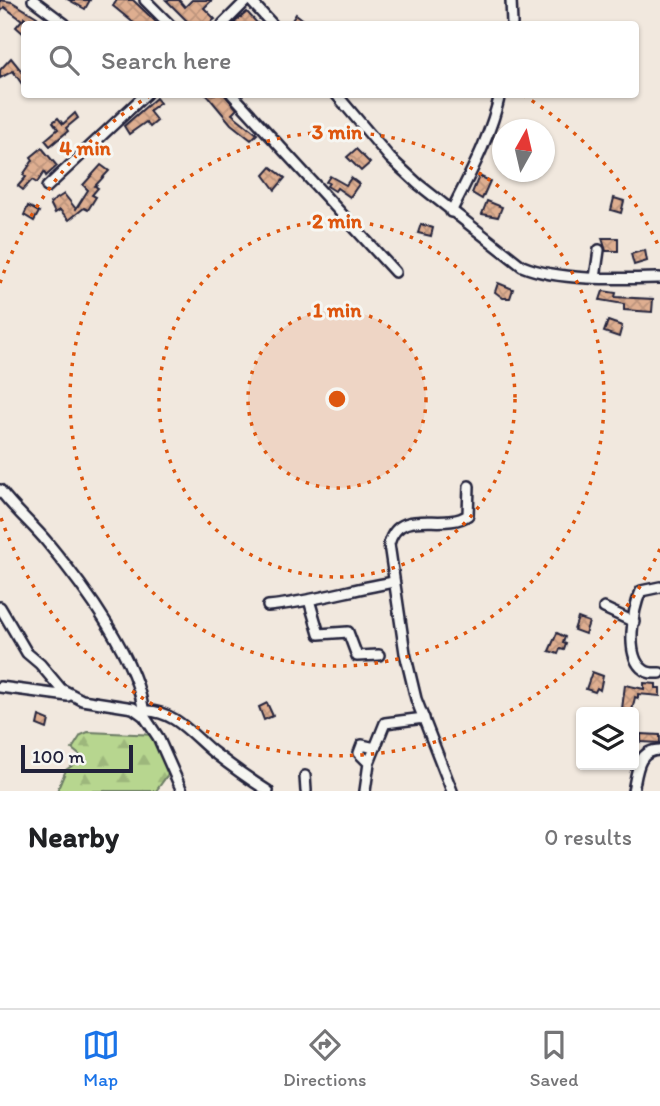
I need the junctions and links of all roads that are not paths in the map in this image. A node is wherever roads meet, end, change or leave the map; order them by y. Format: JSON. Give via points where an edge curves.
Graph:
{"nodes":[{"id":1,"x":33,"y":0,"type":"edge"},
{"id":2,"x":145,"y":0,"type":"edge"},
{"id":3,"x":248,"y":0,"type":"edge"},
{"id":4,"x":510,"y":0,"type":"edge"},
{"id":5,"x":61,"y":21,"type":"edge"},
{"id":6,"x":166,"y":21,"type":"edge"},
{"id":7,"x":226,"y":21,"type":"edge"},
{"id":8,"x":269,"y":21,"type":"edge"},
{"id":9,"x":512,"y":21,"type":"edge"},
{"id":10,"x":139,"y":98,"type":"edge"},
{"id":11,"x":236,"y":98,"type":"edge"},
{"id":12,"x":339,"y":98,"type":"edge"},
{"id":13,"x":499,"y":98,"type":"edge"},
{"id":14,"x":47,"y":187,"type":"dead end"},
{"id":15,"x":451,"y":212,"type":"junction"},
{"id":16,"x":599,"y":250,"type":"dead end"},
{"id":17,"x":395,"y":272,"type":"dead end"},
{"id":18,"x":595,"y":278,"type":"junction"},
{"id":19,"x":660,"y":278,"type":"edge"},
{"id":20,"x":469,"y":486,"type":"dead end"},
{"id":21,"x":0,"y":490,"type":"edge"},
{"id":22,"x":394,"y":582,"type":"junction"},
{"id":23,"x":660,"y":587,"type":"edge"},
{"id":24,"x":309,"y":600,"type":"junction"},
{"id":25,"x":268,"y":606,"type":"dead end"},
{"id":26,"x":0,"y":607,"type":"edge"},
{"id":27,"x":604,"y":608,"type":"dead end"},
{"id":28,"x":634,"y":622,"type":"junction"},
{"id":29,"x":379,"y":655,"type":"dead end"},
{"id":30,"x":660,"y":673,"type":"edge"},
{"id":31,"x":0,"y":687,"type":"edge"},
{"id":32,"x":74,"y":697,"type":"junction"},
{"id":33,"x":144,"y":713,"type":"junction"},
{"id":34,"x":424,"y":718,"type":"junction"},
{"id":35,"x":660,"y":750,"type":"edge"},
{"id":36,"x":305,"y":776,"type":"dead end"},
{"id":37,"x":182,"y":791,"type":"edge"},
{"id":38,"x":268,"y":791,"type":"edge"},
{"id":39,"x":306,"y":791,"type":"edge"},
{"id":40,"x":365,"y":791,"type":"edge"},
{"id":41,"x":452,"y":791,"type":"edge"},
{"id":42,"x":633,"y":791,"type":"edge"}],
"edges":[{"from":1,"to":5,"type":"street"},
{"from":2,"to":6,"type":"street"},
{"from":3,"to":7,"type":"street"},
{"from":3,"to":8,"type":"street"},
{"from":4,"to":9,"type":"street"},
{"from":10,"to":14,"type":"street"},
{"from":11,"to":17,"type":"street"},
{"from":12,"to":15,"type":"street","via":[[390,158]]},
{"from":13,"to":15,"type":"street","via":[[479,155]]},
{"from":15,"to":18,"type":"street","via":[[524,268]]},
{"from":16,"to":18,"type":"street"},
{"from":18,"to":19,"type":"street"},
{"from":20,"to":22,"type":"street","via":[[468,515],[461,520],[406,524],[394,530],[389,544]]},
{"from":21,"to":33,"type":"street","via":[[47,542],[110,627],[134,677]]},
{"from":22,"to":24,"type":"street"},
{"from":22,"to":34,"type":"street","via":[[405,653]]},
{"from":23,"to":28,"type":"street","via":[[641,591]]},
{"from":24,"to":25,"type":"street"},
{"from":24,"to":29,"type":"street","via":[[319,634],[348,632],[356,656]]},
{"from":26,"to":32,"type":"street","via":[[27,653]]},
{"from":27,"to":28,"type":"street"},
{"from":28,"to":30,"type":"street","via":[[632,644],[637,663],[649,673]]},
{"from":31,"to":32,"type":"street"},
{"from":32,"to":33,"type":"street"},
{"from":33,"to":37,"type":"street"},
{"from":33,"to":38,"type":"street","via":[[157,710],[179,722]]},
{"from":34,"to":40,"type":"street","via":[[385,723],[375,748],[362,745],[359,753],[369,763]]},
{"from":34,"to":41,"type":"street"},
{"from":35,"to":42,"type":"street","via":[[643,757]]},
{"from":36,"to":39,"type":"street"}]}
